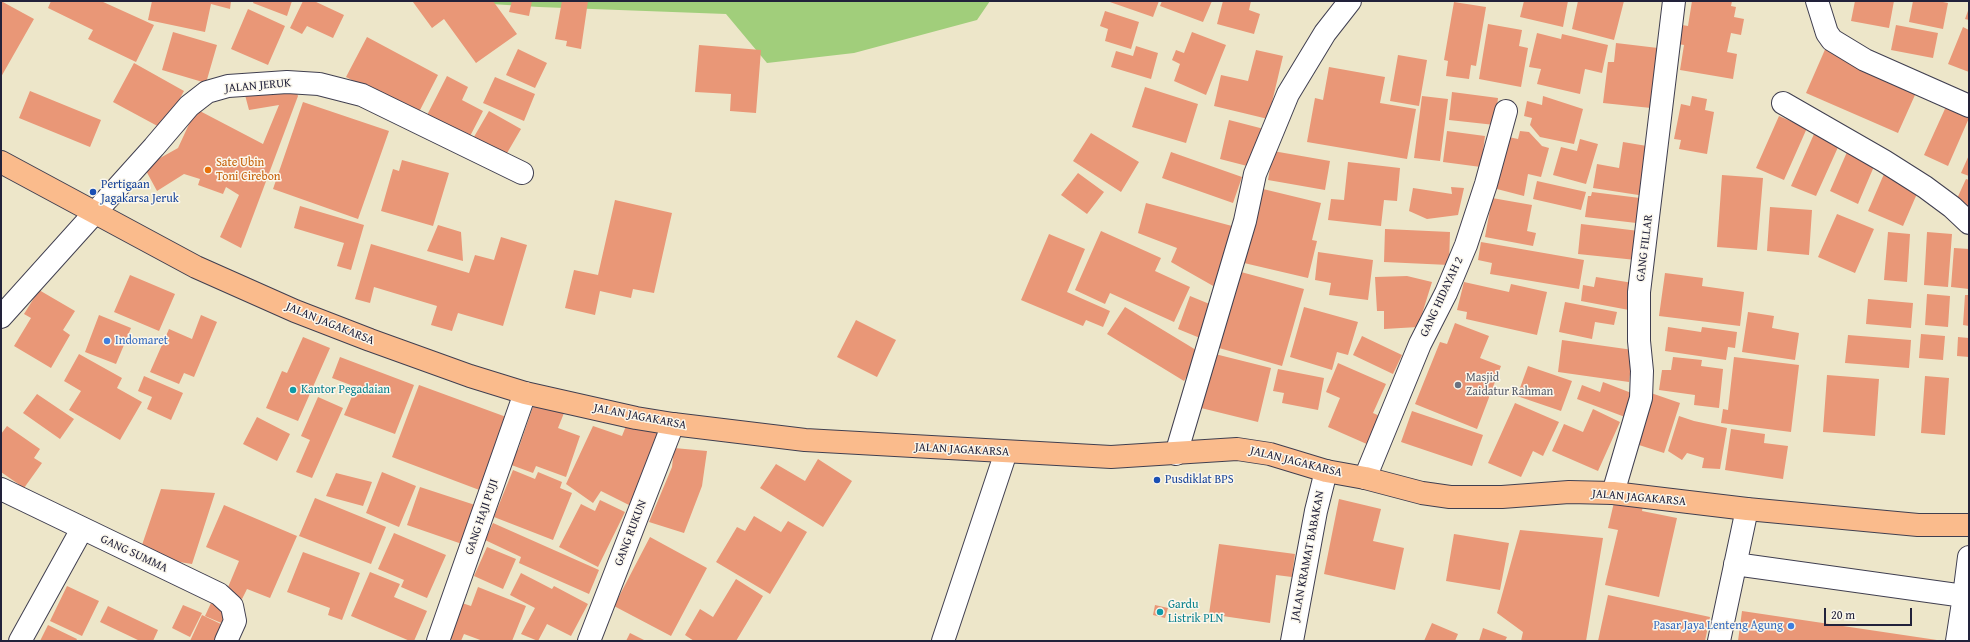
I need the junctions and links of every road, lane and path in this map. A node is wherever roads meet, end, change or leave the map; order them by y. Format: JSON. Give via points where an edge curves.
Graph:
{"nodes":[{"id":1,"x":1350,"y":1,"type":"edge"},
{"id":2,"x":1674,"y":1,"type":"edge"},
{"id":3,"x":1816,"y":1,"type":"edge"},
{"id":4,"x":1783,"y":103,"type":"dead end"},
{"id":5,"x":1969,"y":106,"type":"edge"},
{"id":6,"x":1506,"y":111,"type":"dead end"},
{"id":7,"x":1,"y":162,"type":"edge"},
{"id":8,"x":522,"y":173,"type":"dead end"},
{"id":9,"x":95,"y":212,"type":"junction"},
{"id":10,"x":1969,"y":223,"type":"edge"},
{"id":11,"x":1,"y":317,"type":"edge"},
{"id":12,"x":525,"y":393,"type":"junction"},
{"id":13,"x":673,"y":424,"type":"junction"},
{"id":14,"x":1006,"y":452,"type":"junction"},
{"id":15,"x":1176,"y":454,"type":"junction"},
{"id":16,"x":1326,"y":471,"type":"junction"},
{"id":17,"x":1365,"y":478,"type":"junction"},
{"id":18,"x":1,"y":489,"type":"edge"},
{"id":19,"x":1613,"y":493,"type":"junction"},
{"id":20,"x":1747,"y":509,"type":"junction"},
{"id":21,"x":1969,"y":525,"type":"edge"},
{"id":22,"x":82,"y":529,"type":"junction"},
{"id":23,"x":1969,"y":557,"type":"edge"},
{"id":24,"x":1735,"y":564,"type":"junction"},
{"id":25,"x":1964,"y":596,"type":"junction"},
{"id":26,"x":20,"y":641,"type":"edge"},
{"id":27,"x":226,"y":641,"type":"edge"},
{"id":28,"x":438,"y":641,"type":"edge"},
{"id":29,"x":589,"y":641,"type":"edge"},
{"id":30,"x":943,"y":641,"type":"edge"},
{"id":31,"x":1292,"y":641,"type":"edge"},
{"id":32,"x":1719,"y":641,"type":"edge"},
{"id":33,"x":1957,"y":641,"type":"edge"}],
"edges":[{"from":1,"to":15,"type":"street","via":[[1325,33],[1288,94],[1255,174],[1245,221]]},
{"from":2,"to":19,"type":"street","name":"GANG FILLAR","via":[[1639,292],[1642,378],[1640,398]]},
{"from":3,"to":5,"type":"street","via":[[1827,33],[1837,44],[1865,60]]},
{"from":4,"to":10,"type":"street","via":[[1890,165],[1936,195]]},
{"from":6,"to":17,"type":"street","name":"GANG HIDAYAH 2","via":[[1466,245],[1446,293],[1420,344]]},
{"from":7,"to":9,"type":"main road","name":"JALAN JAGAKARSA"},
{"from":8,"to":9,"type":"street","name":"JALAN JERUK","via":[[362,94],[318,84],[287,82],[228,86],[207,92],[189,106]]},
{"from":9,"to":11,"type":"street","name":"JALAN JERUK"},
{"from":9,"to":12,"type":"main road","name":"JALAN JAGAKARSA","via":[[196,267],[296,310],[427,361]]},
{"from":12,"to":13,"type":"main road","name":"JALAN JAGAKARSA"},
{"from":12,"to":28,"type":"street","name":"GANG HAJI PUJI"},
{"from":13,"to":14,"type":"main road","name":"JALAN JAGAKARSA","via":[[805,440]]},
{"from":13,"to":29,"type":"street","name":"GANG RUKUN"},
{"from":14,"to":15,"type":"main road","name":"JALAN JAGAKARSA","via":[[1111,458]]},
{"from":14,"to":30,"type":"street"},
{"from":15,"to":16,"type":"main road","name":"JALAN JAGAKARSA","via":[[1237,449],[1270,454]]},
{"from":16,"to":17,"type":"main road","name":"JALAN JAGAKARSA"},
{"from":16,"to":31,"type":"street","name":"JALAN KRAMAT BABAKAN"},
{"from":17,"to":19,"type":"main road","name":"JALAN JAGAKARSA","via":[[1422,493],[1450,497],[1502,497],[1569,492]]},
{"from":18,"to":22,"type":"street","name":"GANG SUMMA"},
{"from":19,"to":20,"type":"main road","name":"JALAN JAGAKARSA"},
{"from":20,"to":21,"type":"main road","name":"JALAN JAGAKARSA","via":[[1918,526]]},
{"from":20,"to":24,"type":"street"},
{"from":22,"to":26,"type":"street"},
{"from":22,"to":27,"type":"street","name":"GANG SUMMA","via":[[220,594],[232,606],[234,621]]},
{"from":23,"to":25,"type":"street"},
{"from":24,"to":25,"type":"street"},
{"from":24,"to":32,"type":"street"},
{"from":25,"to":33,"type":"street"}]}
